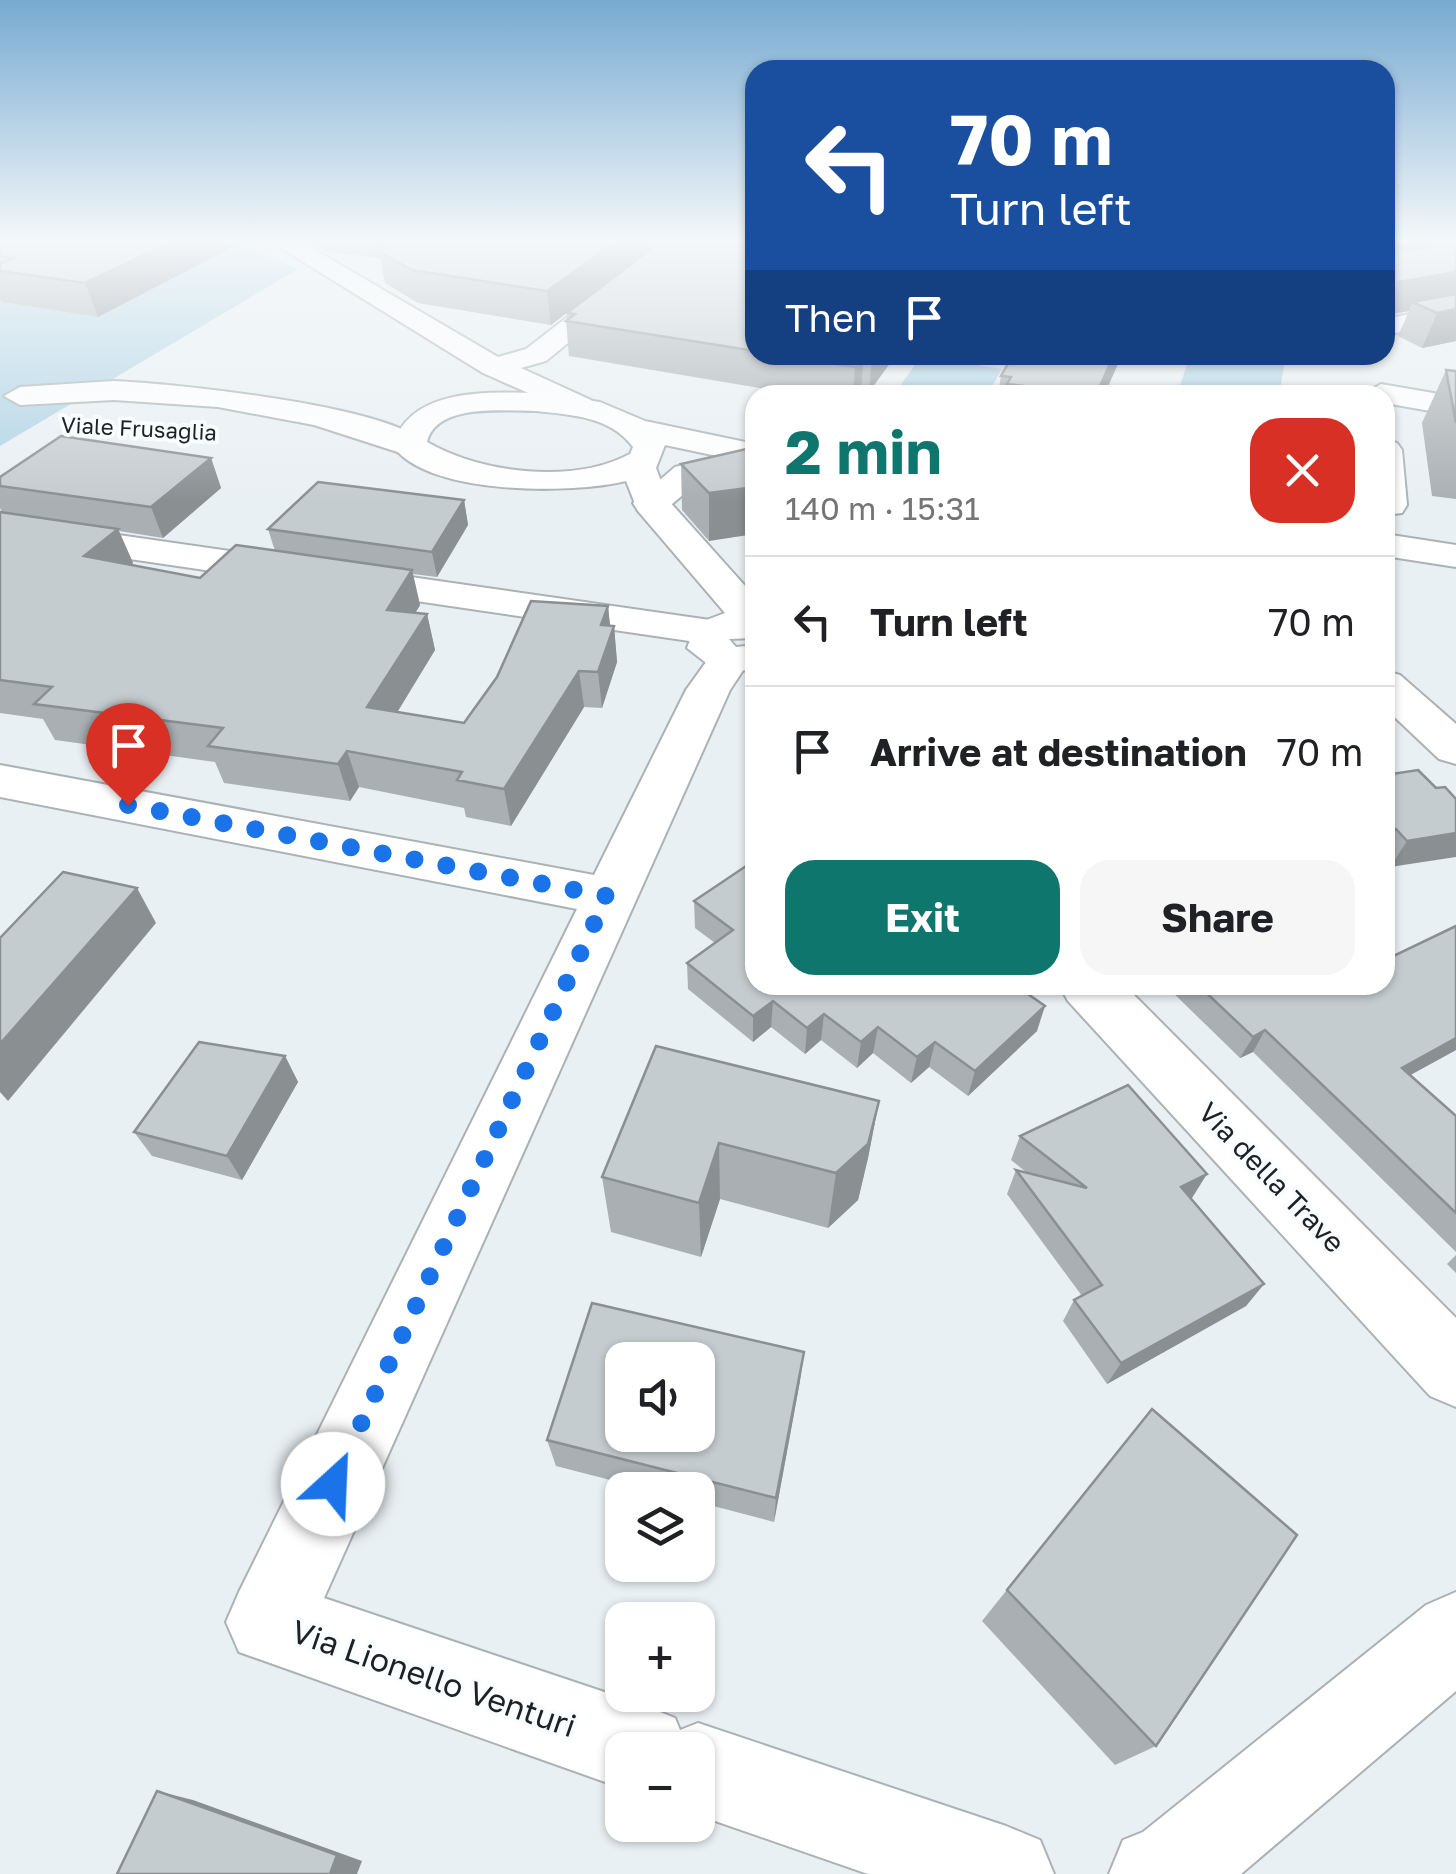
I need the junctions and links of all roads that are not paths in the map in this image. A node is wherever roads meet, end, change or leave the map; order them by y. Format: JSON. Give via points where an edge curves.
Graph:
{"nodes":[{"id":1,"x":430,"y":327,"type":"edge"},
{"id":2,"x":572,"y":327,"type":"edge"},
{"id":3,"x":494,"y":368,"type":"junction"},
{"id":4,"x":1450,"y":373,"type":"edge"},
{"id":5,"x":1395,"y":390,"type":"edge"},
{"id":6,"x":14,"y":407,"type":"edge"},
{"id":7,"x":580,"y":407,"type":"junction"},
{"id":8,"x":451,"y":409,"type":"junction"},
{"id":9,"x":350,"y":421,"type":"junction"},
{"id":10,"x":80,"y":422,"type":"dead end"},
{"id":11,"x":410,"y":446,"type":"junction"},
{"id":12,"x":641,"y":452,"type":"junction"},
{"id":13,"x":745,"y":456,"type":"edge"},
{"id":14,"x":745,"y":459,"type":"edge"},
{"id":15,"x":561,"y":480,"type":"junction"},
{"id":16,"x":652,"y":504,"type":"junction"},
{"id":17,"x":0,"y":529,"type":"edge"},
{"id":18,"x":1395,"y":548,"type":"edge"},
{"id":19,"x":1456,"y":556,"type":"edge"},
{"id":20,"x":740,"y":644,"type":"edge"},
{"id":21,"x":1395,"y":693,"type":"edge"},
{"id":22,"x":1456,"y":750,"type":"edge"},
{"id":23,"x":0,"y":781,"type":"edge"},
{"id":24,"x":607,"y":896,"type":"junction"},
{"id":25,"x":1098,"y":995,"type":"edge"},
{"id":26,"x":1456,"y":1370,"type":"edge"},
{"id":27,"x":1456,"y":1634,"type":"edge"},
{"id":28,"x":605,"y":1737,"type":"edge"},
{"id":29,"x":715,"y":1774,"type":"edge"},
{"id":30,"x":1006,"y":1874,"type":"edge"},
{"id":31,"x":1157,"y":1874,"type":"edge"}],
"edges":[{"from":1,"to":3,"type":"street"},
{"from":2,"to":3,"type":"street","via":[[536,355]]},
{"from":3,"to":7,"type":"street"},
{"from":3,"to":8,"type":"street","via":[[490,380]]},
{"from":4,"to":5,"type":"street","via":[[1453,406]]},
{"from":6,"to":9,"type":"street","name":"Viale Frusaglia","via":[[119,388]]},
{"from":6,"to":10,"type":"street","name":"Viale Frusaglia"},
{"from":7,"to":8,"type":"street","via":[[536,402]]},
{"from":7,"to":12,"type":"street","via":[[624,419]]},
{"from":8,"to":9,"type":"street","name":"Viale Frusaglia"},
{"from":8,"to":11,"type":"street","via":[[420,421]]},
{"from":9,"to":11,"type":"street","name":"Viale Frusaglia"},
{"from":11,"to":15,"type":"street","via":[[450,468]]},
{"from":12,"to":13,"type":"street"},
{"from":12,"to":15,"type":"street"},
{"from":12,"to":16,"type":"street"},
{"from":14,"to":16,"type":"street","via":[[687,474]]},
{"from":15,"to":16,"type":"street"},
{"from":16,"to":20,"type":"street","via":[[715,580]]},
{"from":17,"to":20,"type":"street"},
{"from":18,"to":19,"type":"street"},
{"from":20,"to":24,"type":"street","name":"Via Lionello Venturi","via":[[708,690]]},
{"from":21,"to":22,"type":"street"},
{"from":23,"to":24,"type":"street"},
{"from":24,"to":28,"type":"street","name":"Via Lionello Venturi","via":[[270,1622]]},
{"from":25,"to":26,"type":"street","name":"Via della Trave"},
{"from":27,"to":31,"type":"street","via":[[1174,1868]]},
{"from":29,"to":30,"type":"street"}]}
